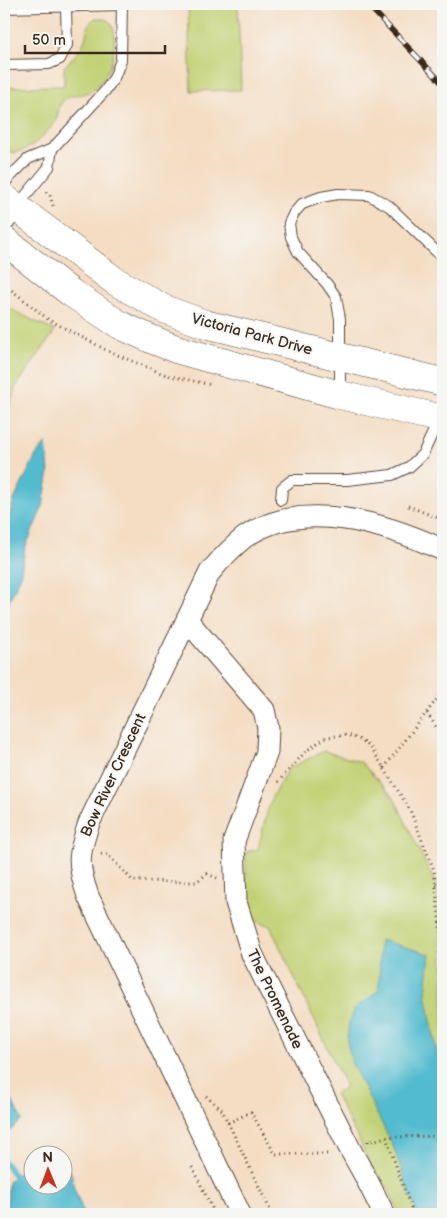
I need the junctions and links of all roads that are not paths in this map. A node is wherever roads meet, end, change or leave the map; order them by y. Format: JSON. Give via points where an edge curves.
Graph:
{"nodes":[{"id":1,"x":122,"y":5,"type":"edge"},
{"id":2,"x":66,"y":7,"type":"junction"},
{"id":3,"x":4,"y":8,"type":"edge"},
{"id":4,"x":4,"y":65,"type":"edge"},
{"id":5,"x":52,"y":149,"type":"junction"},
{"id":6,"x":4,"y":183,"type":"edge"},
{"id":7,"x":8,"y":208,"type":"edge"},
{"id":8,"x":4,"y":240,"type":"edge"},
{"id":9,"x":443,"y":258,"type":"edge"},
{"id":10,"x":340,"y":357,"type":"junction"},
{"id":11,"x":443,"y":382,"type":"edge"},
{"id":12,"x":340,"y":395,"type":"junction"},
{"id":13,"x":442,"y":415,"type":"edge"},
{"id":14,"x":281,"y":500,"type":"dead end"},
{"id":15,"x":443,"y":550,"type":"edge"},
{"id":16,"x":187,"y":620,"type":"junction"},
{"id":17,"x":240,"y":1214,"type":"edge"},
{"id":18,"x":384,"y":1214,"type":"edge"}],
"edges":[{"from":1,"to":2,"type":"lane"},
{"from":1,"to":5,"type":"lane","via":[[121,60],[114,78]]},
{"from":2,"to":3,"type":"lane"},
{"from":2,"to":4,"type":"lane","via":[[67,45],[60,59],[49,64]]},
{"from":5,"to":6,"type":"lane","via":[[28,159]]},
{"from":5,"to":7,"type":"lane","via":[[49,167]]},
{"from":7,"to":10,"type":"street","name":"Victoria Park Drive","via":[[115,281],[164,308],[205,324]]},
{"from":8,"to":12,"type":"street","via":[[70,292],[120,325],[176,348]]},
{"from":9,"to":10,"type":"lane","via":[[389,206],[369,195],[338,194],[302,204],[289,223],[291,237],[298,252],[336,297],[340,319]]},
{"from":10,"to":11,"type":"street","name":"Victoria Park Drive"},
{"from":10,"to":12,"type":"lane"},
{"from":12,"to":13,"type":"street"},
{"from":13,"to":14,"type":"lane","via":[[423,454],[409,467],[392,475],[347,480],[292,480],[282,488]]},
{"from":15,"to":16,"type":"street","name":"Bow River Crescent","via":[[390,529],[354,520],[320,516],[293,518],[266,526],[227,552],[210,572]]},
{"from":16,"to":17,"type":"street","name":"Bow River Crescent","via":[[89,823],[82,842],[81,875],[88,896]]},
{"from":16,"to":18,"type":"street","name":"The Promenade","via":[[264,710],[268,728],[266,752],[234,842],[236,902],[252,954]]}]}
